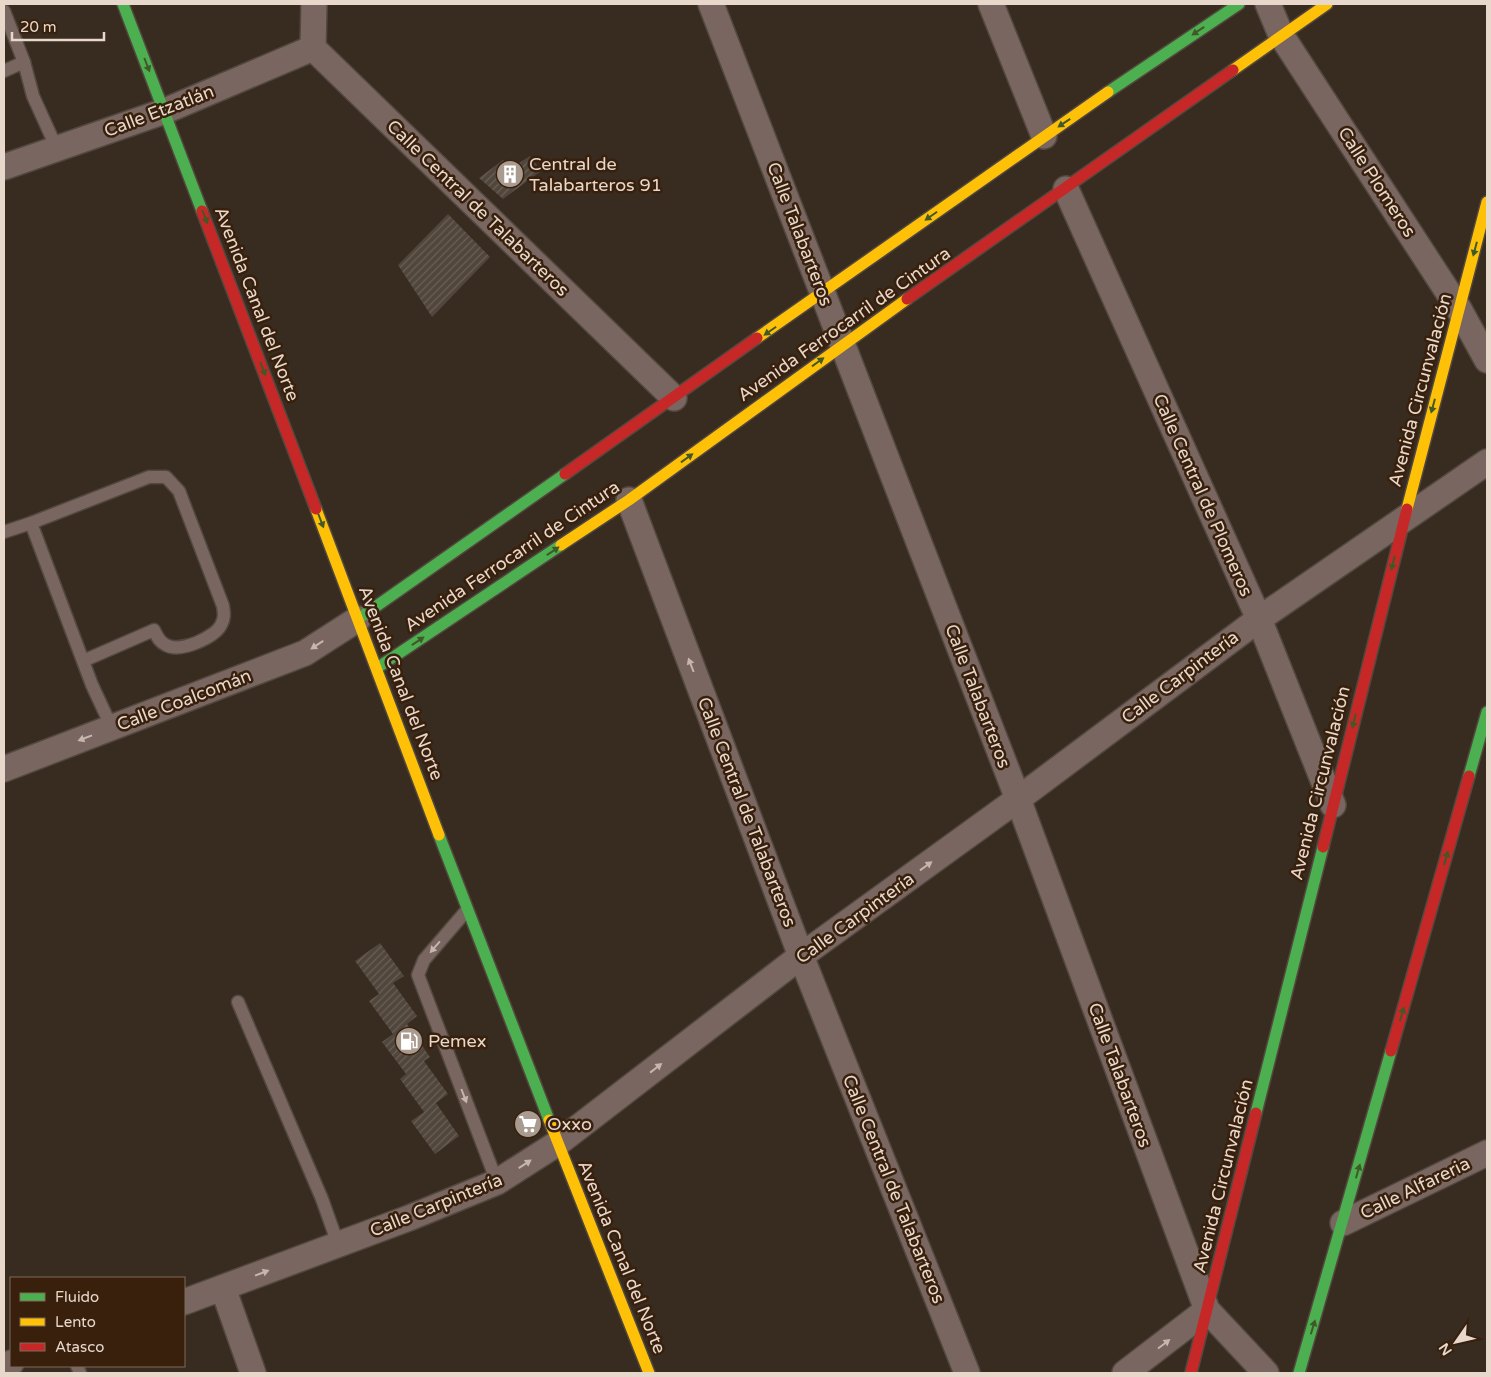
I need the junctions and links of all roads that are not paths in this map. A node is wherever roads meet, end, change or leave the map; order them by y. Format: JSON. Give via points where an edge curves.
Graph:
{"nodes":[{"id":1,"x":123,"y":4,"type":"edge"},
{"id":2,"x":314,"y":4,"type":"edge"},
{"id":3,"x":711,"y":4,"type":"edge"},
{"id":4,"x":991,"y":4,"type":"edge"},
{"id":5,"x":1239,"y":4,"type":"edge"},
{"id":6,"x":1268,"y":4,"type":"edge"},
{"id":7,"x":1327,"y":4,"type":"edge"},
{"id":8,"x":4,"y":11,"type":"edge"},
{"id":9,"x":1281,"y":35,"type":"junction"},
{"id":10,"x":313,"y":48,"type":"junction"},
{"id":11,"x":24,"y":62,"type":"junction"},
{"id":12,"x":4,"y":71,"type":"edge"},
{"id":13,"x":165,"y":111,"type":"junction"},
{"id":14,"x":1044,"y":136,"type":"junction"},
{"id":15,"x":56,"y":149,"type":"junction"},
{"id":16,"x":4,"y":168,"type":"edge"},
{"id":17,"x":1066,"y":189,"type":"junction"},
{"id":18,"x":1487,"y":202,"type":"edge"},
{"id":19,"x":823,"y":293,"type":"junction"},
{"id":20,"x":1459,"y":309,"type":"junction"},
{"id":21,"x":842,"y":345,"type":"junction"},
{"id":22,"x":1487,"y":360,"type":"edge"},
{"id":23,"x":674,"y":398,"type":"junction"},
{"id":24,"x":1487,"y":462,"type":"edge"},
{"id":25,"x":628,"y":500,"type":"junction"},
{"id":26,"x":1405,"y":517,"type":"junction"},
{"id":27,"x":31,"y":523,"type":"junction"},
{"id":28,"x":4,"y":532,"type":"edge"},
{"id":29,"x":1259,"y":618,"type":"junction"},
{"id":30,"x":358,"y":619,"type":"junction"},
{"id":31,"x":83,"y":661,"type":"junction"},
{"id":32,"x":377,"y":668,"type":"junction"},
{"id":33,"x":1487,"y":712,"type":"edge"},
{"id":34,"x":112,"y":728,"type":"junction"},
{"id":35,"x":4,"y":769,"type":"edge"},
{"id":36,"x":1018,"y":799,"type":"junction"},
{"id":37,"x":1333,"y":805,"type":"junction"},
{"id":38,"x":466,"y":910,"type":"junction"},
{"id":39,"x":801,"y":956,"type":"junction"},
{"id":40,"x":238,"y":1002,"type":"dead end"},
{"id":41,"x":558,"y":1143,"type":"junction"},
{"id":42,"x":1487,"y":1153,"type":"edge"},
{"id":43,"x":497,"y":1182,"type":"junction"},
{"id":44,"x":1344,"y":1222,"type":"junction"},
{"id":45,"x":338,"y":1244,"type":"junction"},
{"id":46,"x":223,"y":1288,"type":"junction"},
{"id":47,"x":185,"y":1302,"type":"edge"},
{"id":48,"x":1208,"y":1310,"type":"junction"},
{"id":49,"x":253,"y":1373,"type":"edge"},
{"id":50,"x":649,"y":1373,"type":"edge"},
{"id":51,"x":967,"y":1373,"type":"edge"},
{"id":52,"x":1125,"y":1373,"type":"edge"},
{"id":53,"x":1191,"y":1373,"type":"edge"},
{"id":54,"x":1266,"y":1373,"type":"edge"},
{"id":55,"x":1299,"y":1373,"type":"edge"}],
"edges":[{"from":1,"to":13,"type":"main road","name":"Avenida Canal del Norte","one_way":true},
{"from":2,"to":10,"type":"street"},
{"from":3,"to":19,"type":"street","name":"Calle Talabarteros"},
{"from":4,"to":14,"type":"street"},
{"from":5,"to":14,"type":"main road","name":"Avenida Ferrocarril de Cintura","one_way":true},
{"from":6,"to":9,"type":"street","name":"Calle Plomeros"},
{"from":7,"to":9,"type":"main road","name":"Avenida Ferrocarril de Cintura"},
{"from":8,"to":11,"type":"lane"},
{"from":9,"to":17,"type":"main road","name":"Avenida Ferrocarril de Cintura"},
{"from":9,"to":20,"type":"street","name":"Calle Plomeros"},
{"from":10,"to":13,"type":"street","name":"Calle Etzatlán"},
{"from":10,"to":23,"type":"street","name":"Calle Central de Talabarteros"},
{"from":11,"to":12,"type":"lane"},
{"from":11,"to":15,"type":"lane","via":[[33,96]]},
{"from":13,"to":15,"type":"street","name":"Calle Etzatlán"},
{"from":13,"to":30,"type":"main road","name":"Avenida Canal del Norte","one_way":true},
{"from":14,"to":19,"type":"main road","name":"Avenida Ferrocarril de Cintura","one_way":true},
{"from":15,"to":16,"type":"street","name":"Calle Etzatlán"},
{"from":17,"to":21,"type":"main road","name":"Avenida Ferrocarril de Cintura"},
{"from":17,"to":29,"type":"street","name":"Calle Central de Plomeros"},
{"from":18,"to":20,"type":"main road","name":"Avenida Circunvalación","one_way":true},
{"from":19,"to":21,"type":"street","name":"Calle Talabarteros"},
{"from":19,"to":23,"type":"main road","name":"Avenida Ferrocarril de Cintura","one_way":true},
{"from":20,"to":22,"type":"street","name":"Calle Plomeros"},
{"from":20,"to":26,"type":"main road","name":"Avenida Circunvalación","one_way":true},
{"from":25,"to":21,"type":"main road","name":"Avenida Ferrocarril de Cintura","one_way":true},
{"from":21,"to":36,"type":"street","name":"Calle Talabarteros"},
{"from":23,"to":30,"type":"main road","name":"Avenida Ferrocarril de Cintura"},
{"from":24,"to":26,"type":"street","name":"Calle Carpintería"},
{"from":32,"to":25,"type":"main road","name":"Avenida Ferrocarril de Cintura","one_way":true},
{"from":39,"to":25,"type":"street","name":"Calle Central de Talabarteros","one_way":true},
{"from":26,"to":29,"type":"street","name":"Calle Carpintería"},
{"from":26,"to":37,"type":"main road","name":"Avenida Circunvalación","one_way":true},
{"from":27,"to":28,"type":"lane"},
{"from":27,"to":31,"type":"lane"},
{"from":27,"to":31,"type":"lane","via":[[148,477],[166,477],[178,490],[222,606],[224,614],[218,630],[185,646],[167,646],[154,630]]},
{"from":29,"to":36,"type":"street","name":"Calle Carpintería"},
{"from":29,"to":37,"type":"street","name":"Calle Central de Plomeros"},
{"from":30,"to":32,"type":"main road","name":"Avenida Canal del Norte"},
{"from":30,"to":34,"type":"street","name":"Calle Coalcomán","one_way":true,"via":[[305,653]]},
{"from":31,"to":34,"type":"lane"},
{"from":32,"to":38,"type":"main road","name":"Avenida Canal del Norte"},
{"from":44,"to":33,"type":"main road","one_way":true},
{"from":34,"to":35,"type":"street","name":"Calle Coalcomán","one_way":true},
{"from":39,"to":36,"type":"street","name":"Calle Carpintería","one_way":true},
{"from":36,"to":48,"type":"street","name":"Calle Talabarteros"},
{"from":37,"to":48,"type":"main road","name":"Avenida Circunvalación"},
{"from":38,"to":41,"type":"main road","name":"Avenida Canal del Norte"},
{"from":38,"to":43,"type":"lane","one_way":true,"via":[[424,960],[418,975]]},
{"from":41,"to":39,"type":"street","name":"Calle Carpintería","one_way":true},
{"from":39,"to":51,"type":"street","name":"Calle Central de Talabarteros"},
{"from":40,"to":45,"type":"lane"},
{"from":43,"to":41,"type":"street","name":"Calle Carpintería","one_way":true},
{"from":41,"to":50,"type":"main road","name":"Avenida Canal del Norte"},
{"from":42,"to":44,"type":"street","name":"Calle Alfareria"},
{"from":43,"to":45,"type":"street","name":"Calle Carpintería"},
{"from":55,"to":44,"type":"main road","one_way":true},
{"from":46,"to":45,"type":"street","name":"Calle Carpintería","one_way":true},
{"from":46,"to":47,"type":"street","name":"Calle Carpintería"},
{"from":46,"to":49,"type":"street"},
{"from":52,"to":48,"type":"street","one_way":true},
{"from":48,"to":53,"type":"main road","name":"Avenida Circunvalación"},
{"from":48,"to":54,"type":"street","name":"Calle Talabarteros"}]}
